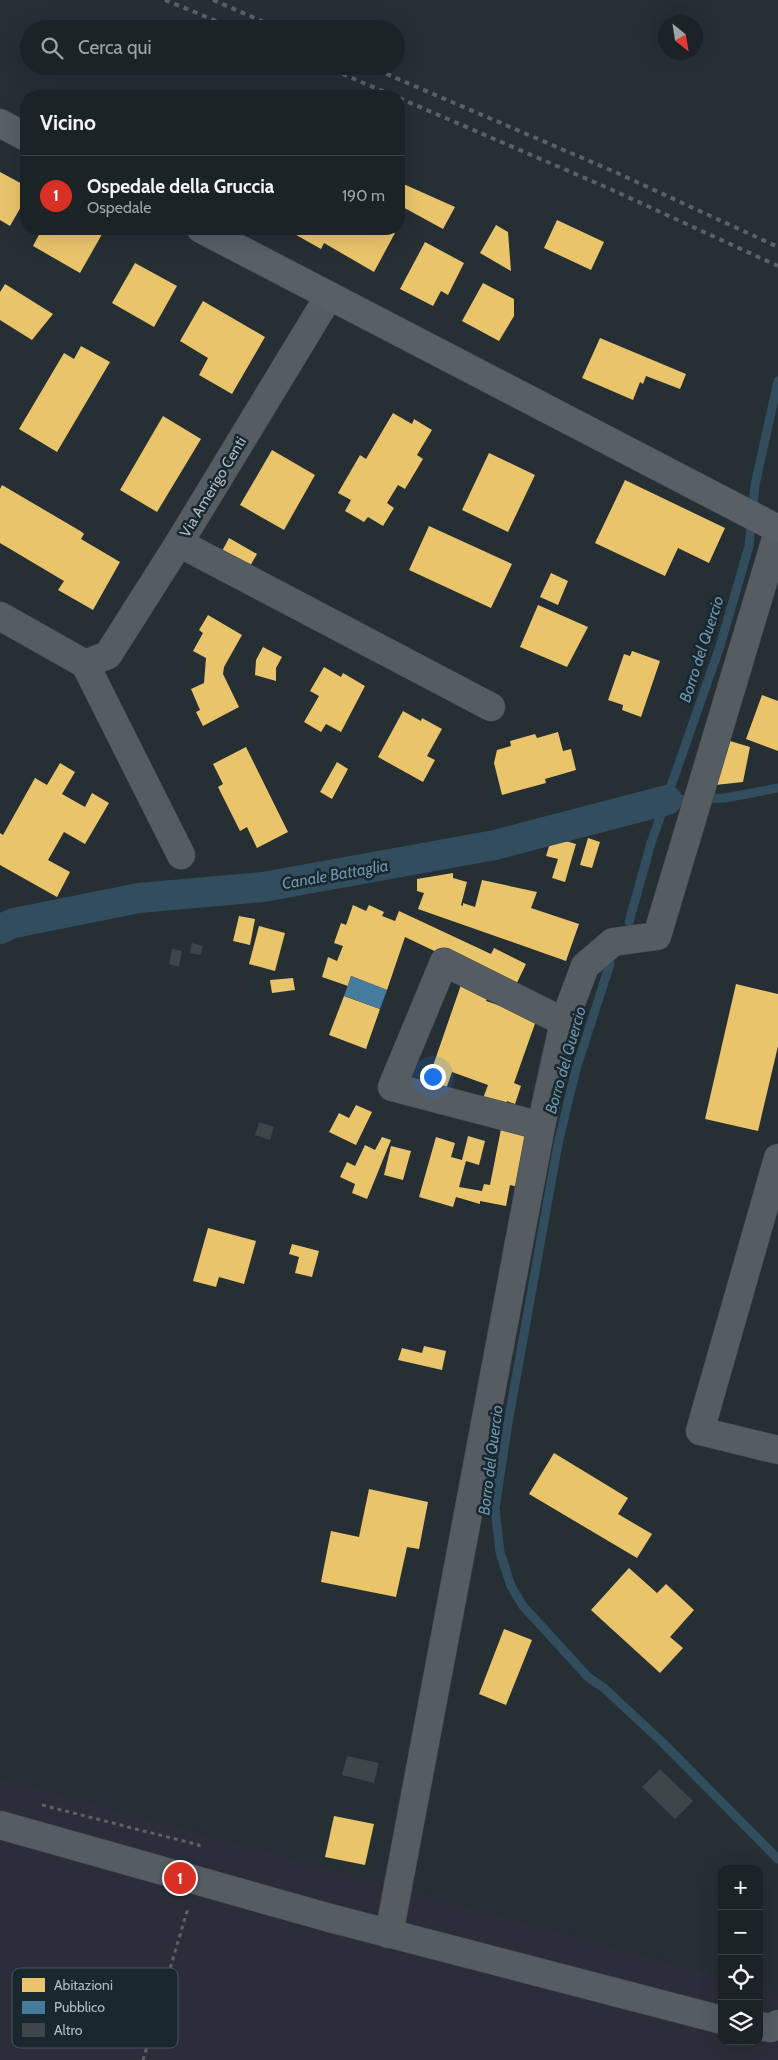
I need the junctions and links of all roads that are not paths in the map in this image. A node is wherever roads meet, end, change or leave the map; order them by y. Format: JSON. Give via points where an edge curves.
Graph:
{"nodes":[{"id":1,"x":0,"y":123,"type":"edge"},
{"id":2,"x":20,"y":133,"type":"edge"},
{"id":3,"x":212,"y":235,"type":"edge"},
{"id":4,"x":329,"y":296,"type":"junction"},
{"id":5,"x":778,"y":531,"type":"edge"},
{"id":6,"x":179,"y":543,"type":"junction"},
{"id":7,"x":0,"y":616,"type":"edge"},
{"id":8,"x":85,"y":664,"type":"junction"},
{"id":9,"x":491,"y":707,"type":"dead end"},
{"id":10,"x":182,"y":855,"type":"dead end"},
{"id":11,"x":564,"y":1022,"type":"junction"},
{"id":12,"x":541,"y":1126,"type":"junction"},
{"id":13,"x":778,"y":1158,"type":"edge"},
{"id":14,"x":778,"y":1450,"type":"edge"},
{"id":15,"x":0,"y":1825,"type":"edge"},
{"id":16,"x":389,"y":1934,"type":"junction"},
{"id":17,"x":718,"y":2019,"type":"edge"},
{"id":18,"x":778,"y":2024,"type":"edge"},
{"id":19,"x":763,"y":2027,"type":"edge"}],
"edges":[{"from":1,"to":2,"type":"main road"},
{"from":3,"to":4,"type":"main road"},
{"from":4,"to":5,"type":"main road"},
{"from":4,"to":6,"type":"street","name":"Via Amerigo Centi"},
{"from":5,"to":11,"type":"street","via":[[657,936],[613,942],[585,966]]},
{"from":6,"to":8,"type":"street","name":"Via Amerigo Centi","via":[[108,655]]},
{"from":6,"to":9,"type":"street"},
{"from":7,"to":8,"type":"street"},
{"from":8,"to":10,"type":"street"},
{"from":11,"to":12,"type":"street"},
{"from":11,"to":12,"type":"street","via":[[444,962],[392,1087]]},
{"from":12,"to":16,"type":"street"},
{"from":13,"to":14,"type":"street","via":[[700,1431]]},
{"from":15,"to":16,"type":"street"},
{"from":16,"to":17,"type":"street"},
{"from":18,"to":19,"type":"street","via":[[771,2028]]}]}
